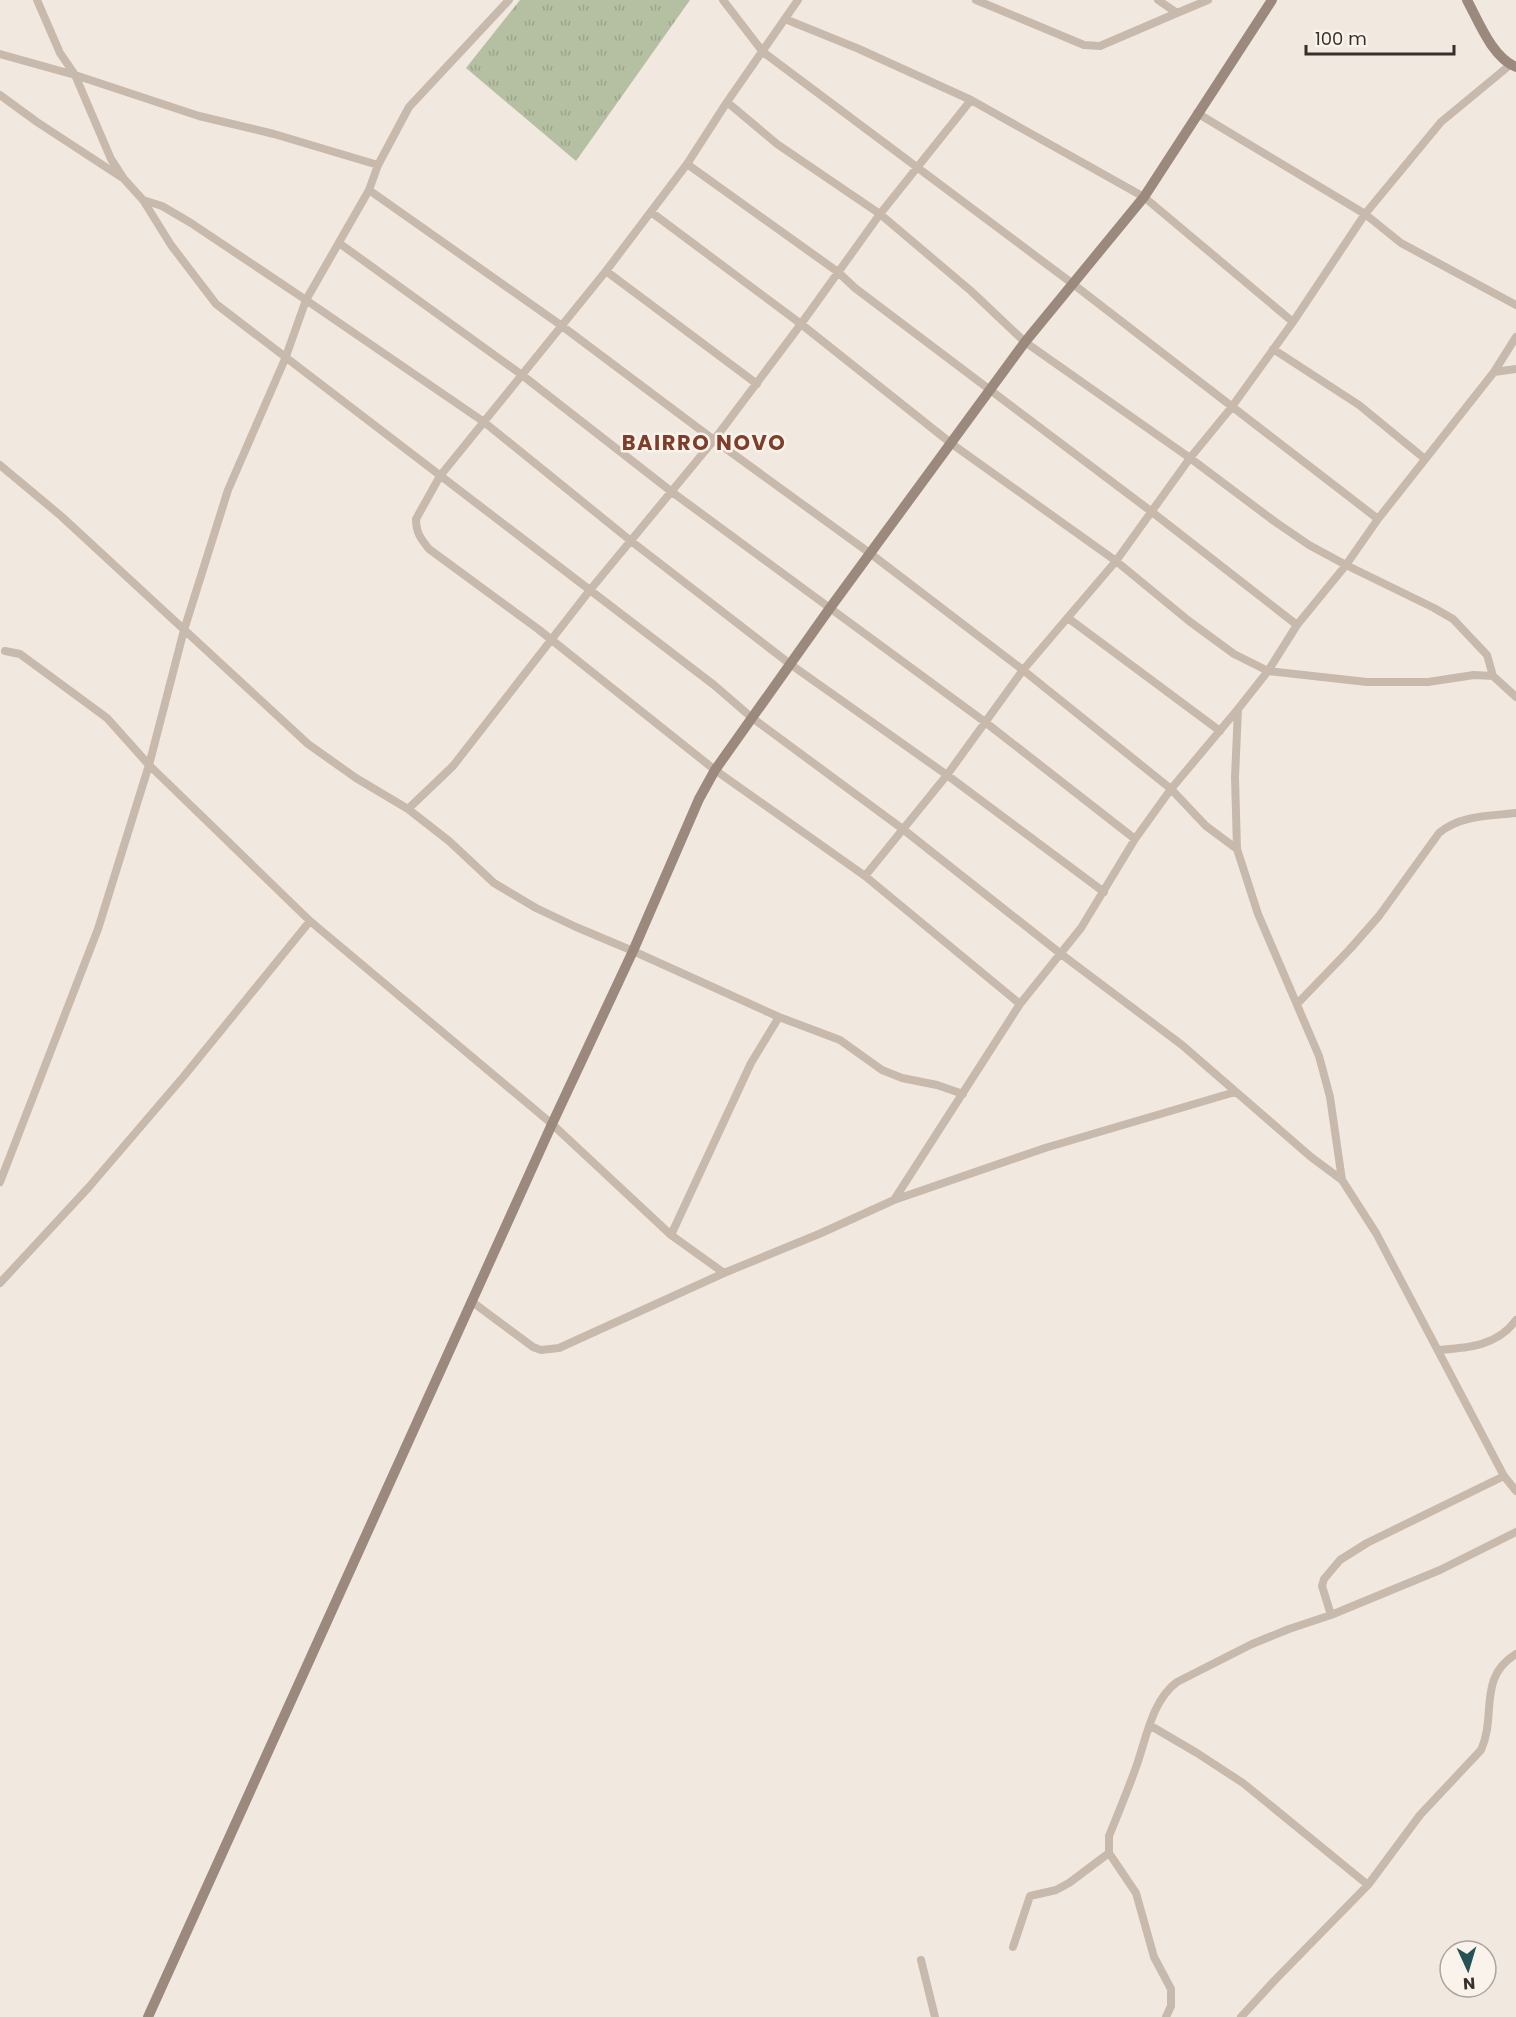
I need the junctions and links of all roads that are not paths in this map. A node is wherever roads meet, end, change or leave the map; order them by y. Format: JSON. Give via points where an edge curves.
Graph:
{"nodes":[{"id":1,"x":37,"y":0,"type":"edge"},
{"id":2,"x":509,"y":0,"type":"edge"},
{"id":3,"x":723,"y":0,"type":"edge"},
{"id":4,"x":798,"y":0,"type":"edge"},
{"id":5,"x":976,"y":0,"type":"edge"},
{"id":6,"x":1158,"y":0,"type":"edge"},
{"id":7,"x":1208,"y":0,"type":"edge"},
{"id":8,"x":1272,"y":0,"type":"edge"},
{"id":9,"x":1467,"y":0,"type":"edge"},
{"id":10,"x":1177,"y":13,"type":"junction"},
{"id":11,"x":785,"y":19,"type":"junction"},
{"id":12,"x":762,"y":52,"type":"junction"},
{"id":13,"x":0,"y":54,"type":"edge"},
{"id":14,"x":1513,"y":66,"type":"edge"},
{"id":15,"x":75,"y":75,"type":"junction"},
{"id":16,"x":0,"y":95,"type":"edge"},
{"id":17,"x":971,"y":100,"type":"junction"},
{"id":18,"x":727,"y":102,"type":"junction"},
{"id":19,"x":1197,"y":113,"type":"junction"},
{"id":20,"x":687,"y":164,"type":"junction"},
{"id":21,"x":378,"y":165,"type":"junction"},
{"id":22,"x":917,"y":168,"type":"junction"},
{"id":23,"x":124,"y":179,"type":"junction"},
{"id":24,"x":369,"y":189,"type":"junction"},
{"id":25,"x":1144,"y":197,"type":"junction"},
{"id":26,"x":143,"y":200,"type":"junction"},
{"id":27,"x":651,"y":212,"type":"junction"},
{"id":28,"x":880,"y":214,"type":"junction"},
{"id":29,"x":1365,"y":214,"type":"junction"},
{"id":30,"x":339,"y":243,"type":"junction"},
{"id":31,"x":606,"y":271,"type":"junction"},
{"id":32,"x":838,"y":272,"type":"junction"},
{"id":33,"x":1073,"y":284,"type":"junction"},
{"id":34,"x":306,"y":300,"type":"junction"},
{"id":35,"x":1516,"y":305,"type":"edge"},
{"id":36,"x":1293,"y":322,"type":"junction"},
{"id":37,"x":801,"y":324,"type":"junction"},
{"id":38,"x":562,"y":326,"type":"junction"},
{"id":39,"x":1516,"y":337,"type":"edge"},
{"id":40,"x":1026,"y":342,"type":"junction"},
{"id":41,"x":1273,"y":349,"type":"junction"},
{"id":42,"x":285,"y":359,"type":"junction"},
{"id":43,"x":1516,"y":369,"type":"edge"},
{"id":44,"x":1494,"y":372,"type":"junction"},
{"id":45,"x":522,"y":375,"type":"junction"},
{"id":46,"x":757,"y":384,"type":"junction"},
{"id":47,"x":990,"y":391,"type":"junction"},
{"id":48,"x":1232,"y":408,"type":"junction"},
{"id":49,"x":484,"y":422,"type":"junction"},
{"id":50,"x":714,"y":440,"type":"junction"},
{"id":51,"x":952,"y":444,"type":"junction"},
{"id":52,"x":1190,"y":458,"type":"junction"},
{"id":53,"x":1425,"y":459,"type":"junction"},
{"id":54,"x":0,"y":465,"type":"edge"},
{"id":55,"x":440,"y":476,"type":"junction"},
{"id":56,"x":672,"y":492,"type":"junction"},
{"id":57,"x":1152,"y":512,"type":"junction"},
{"id":58,"x":1378,"y":519,"type":"junction"},
{"id":59,"x":631,"y":542,"type":"junction"},
{"id":60,"x":871,"y":554,"type":"junction"},
{"id":61,"x":1116,"y":561,"type":"junction"},
{"id":62,"x":1346,"y":565,"type":"junction"},
{"id":63,"x":590,"y":590,"type":"junction"},
{"id":64,"x":830,"y":608,"type":"junction"},
{"id":65,"x":1068,"y":618,"type":"junction"},
{"id":66,"x":1297,"y":625,"type":"junction"},
{"id":67,"x":184,"y":630,"type":"junction"},
{"id":68,"x":551,"y":640,"type":"junction"},
{"id":69,"x":5,"y":651,"type":"dead end"},
{"id":70,"x":790,"y":664,"type":"junction"},
{"id":71,"x":1023,"y":670,"type":"junction"},
{"id":72,"x":1268,"y":670,"type":"junction"},
{"id":73,"x":1492,"y":676,"type":"junction"},
{"id":74,"x":1516,"y":697,"type":"edge"},
{"id":75,"x":1238,"y":710,"type":"junction"},
{"id":76,"x":751,"y":717,"type":"junction"},
{"id":77,"x":985,"y":722,"type":"junction"},
{"id":78,"x":1220,"y":730,"type":"junction"},
{"id":79,"x":149,"y":765,"type":"junction"},
{"id":80,"x":715,"y":770,"type":"junction"},
{"id":81,"x":947,"y":775,"type":"junction"},
{"id":82,"x":1171,"y":789,"type":"junction"},
{"id":83,"x":408,"y":809,"type":"junction"},
{"id":84,"x":1516,"y":813,"type":"edge"},
{"id":85,"x":904,"y":830,"type":"junction"},
{"id":86,"x":1135,"y":838,"type":"junction"},
{"id":87,"x":1237,"y":849,"type":"junction"},
{"id":88,"x":865,"y":876,"type":"junction"},
{"id":89,"x":1104,"y":892,"type":"junction"},
{"id":90,"x":310,"y":921,"type":"junction"},
{"id":91,"x":633,"y":951,"type":"junction"},
{"id":92,"x":1061,"y":954,"type":"junction"},
{"id":93,"x":1020,"y":1004,"type":"junction"},
{"id":94,"x":1297,"y":1004,"type":"junction"},
{"id":95,"x":779,"y":1017,"type":"junction"},
{"id":96,"x":1235,"y":1092,"type":"junction"},
{"id":97,"x":963,"y":1094,"type":"junction"},
{"id":98,"x":552,"y":1124,"type":"junction"},
{"id":99,"x":1342,"y":1180,"type":"junction"},
{"id":100,"x":0,"y":1182,"type":"edge"},
{"id":101,"x":894,"y":1200,"type":"junction"},
{"id":102,"x":671,"y":1235,"type":"junction"},
{"id":103,"x":724,"y":1273,"type":"junction"},
{"id":104,"x":0,"y":1283,"type":"edge"},
{"id":105,"x":471,"y":1301,"type":"junction"},
{"id":106,"x":1516,"y":1320,"type":"edge"},
{"id":107,"x":1438,"y":1350,"type":"junction"},
{"id":108,"x":1504,"y":1476,"type":"junction"},
{"id":109,"x":1516,"y":1491,"type":"edge"},
{"id":110,"x":1516,"y":1532,"type":"edge"},
{"id":111,"x":1331,"y":1615,"type":"junction"},
{"id":112,"x":1516,"y":1654,"type":"edge"},
{"id":113,"x":1150,"y":1726,"type":"junction"},
{"id":114,"x":1109,"y":1853,"type":"junction"},
{"id":115,"x":1368,"y":1885,"type":"junction"},
{"id":116,"x":1012,"y":1947,"type":"dead end"},
{"id":117,"x":921,"y":1960,"type":"dead end"},
{"id":118,"x":148,"y":2017,"type":"edge"},
{"id":119,"x":935,"y":2017,"type":"edge"},
{"id":120,"x":1166,"y":2017,"type":"edge"},
{"id":121,"x":1241,"y":2017,"type":"edge"}],
"edges":[{"from":1,"to":15,"type":"street","via":[[60,53]]},
{"from":2,"to":21,"type":"street","via":[[409,107]]},
{"from":3,"to":12,"type":"street"},
{"from":4,"to":11,"type":"street"},
{"from":5,"to":10,"type":"street","via":[[1084,45],[1100,46]]},
{"from":6,"to":10,"type":"street"},
{"from":7,"to":10,"type":"street"},
{"from":8,"to":19,"type":"street"},
{"from":9,"to":14,"type":"street","via":[[1490,42]]},
{"from":11,"to":12,"type":"street"},
{"from":11,"to":17,"type":"street"},
{"from":12,"to":18,"type":"street"},
{"from":12,"to":22,"type":"street"},
{"from":13,"to":15,"type":"street"},
{"from":14,"to":29,"type":"street","via":[[1441,122]]},
{"from":15,"to":21,"type":"street","via":[[199,116]]},
{"from":15,"to":23,"type":"street","via":[[111,159]]},
{"from":16,"to":23,"type":"street"},
{"from":17,"to":22,"type":"street"},
{"from":17,"to":25,"type":"street"},
{"from":18,"to":20,"type":"street"},
{"from":18,"to":28,"type":"street","via":[[777,144]]},
{"from":19,"to":25,"type":"street"},
{"from":19,"to":29,"type":"street"},
{"from":20,"to":27,"type":"street"},
{"from":20,"to":32,"type":"street"},
{"from":21,"to":24,"type":"street"},
{"from":22,"to":28,"type":"street"},
{"from":22,"to":33,"type":"street"},
{"from":23,"to":26,"type":"street"},
{"from":24,"to":30,"type":"street"},
{"from":24,"to":38,"type":"street"},
{"from":25,"to":33,"type":"street"},
{"from":25,"to":36,"type":"street"},
{"from":26,"to":34,"type":"street","via":[[162,206]]},
{"from":26,"to":42,"type":"street","via":[[216,304]]},
{"from":27,"to":31,"type":"street"},
{"from":27,"to":37,"type":"street"},
{"from":28,"to":32,"type":"street"},
{"from":28,"to":40,"type":"street"},
{"from":29,"to":35,"type":"street","via":[[1401,243]]},
{"from":29,"to":36,"type":"street"},
{"from":30,"to":34,"type":"street"},
{"from":30,"to":45,"type":"street"},
{"from":31,"to":38,"type":"street"},
{"from":31,"to":46,"type":"street"},
{"from":32,"to":37,"type":"street"},
{"from":32,"to":47,"type":"street"},
{"from":33,"to":40,"type":"street"},
{"from":33,"to":48,"type":"street"},
{"from":34,"to":42,"type":"street"},
{"from":34,"to":49,"type":"street"},
{"from":36,"to":41,"type":"street"},
{"from":37,"to":46,"type":"street"},
{"from":37,"to":51,"type":"street"},
{"from":38,"to":45,"type":"street"},
{"from":38,"to":50,"type":"street"},
{"from":39,"to":44,"type":"street"},
{"from":40,"to":47,"type":"street"},
{"from":40,"to":52,"type":"street"},
{"from":41,"to":48,"type":"street"},
{"from":41,"to":53,"type":"street","via":[[1359,405]]},
{"from":42,"to":55,"type":"street"},
{"from":42,"to":67,"type":"street","via":[[228,490]]},
{"from":43,"to":44,"type":"street"},
{"from":44,"to":53,"type":"street"},
{"from":45,"to":49,"type":"street"},
{"from":45,"to":56,"type":"street"},
{"from":46,"to":50,"type":"street"},
{"from":47,"to":51,"type":"street"},
{"from":47,"to":57,"type":"street"},
{"from":48,"to":52,"type":"street"},
{"from":48,"to":58,"type":"street"},
{"from":49,"to":55,"type":"street"},
{"from":49,"to":59,"type":"street"},
{"from":50,"to":56,"type":"street"},
{"from":50,"to":60,"type":"street"},
{"from":51,"to":60,"type":"street"},
{"from":51,"to":61,"type":"street"},
{"from":52,"to":57,"type":"street"},
{"from":52,"to":62,"type":"street","via":[[1274,521]]},
{"from":53,"to":58,"type":"street"},
{"from":54,"to":67,"type":"street"},
{"from":55,"to":63,"type":"street"},
{"from":55,"to":68,"type":"street","via":[[416,519],[419,537],[429,549]]},
{"from":56,"to":59,"type":"street"},
{"from":56,"to":64,"type":"street"},
{"from":57,"to":61,"type":"street"},
{"from":57,"to":66,"type":"street"},
{"from":58,"to":62,"type":"street"},
{"from":59,"to":63,"type":"street"},
{"from":59,"to":70,"type":"street"},
{"from":60,"to":64,"type":"street"},
{"from":60,"to":71,"type":"street"},
{"from":61,"to":65,"type":"street"},
{"from":61,"to":72,"type":"street","via":[[1234,654]]},
{"from":62,"to":66,"type":"street"},
{"from":62,"to":73,"type":"street","via":[[1453,619],[1488,655]]},
{"from":63,"to":68,"type":"street"},
{"from":63,"to":76,"type":"street"},
{"from":64,"to":70,"type":"street"},
{"from":64,"to":77,"type":"street"},
{"from":65,"to":71,"type":"street"},
{"from":65,"to":78,"type":"street"},
{"from":66,"to":72,"type":"street"},
{"from":67,"to":79,"type":"street"},
{"from":67,"to":83,"type":"street","via":[[308,744]]},
{"from":68,"to":80,"type":"street"},
{"from":68,"to":83,"type":"street","via":[[453,766]]},
{"from":69,"to":79,"type":"street","via":[[20,654],[107,718]]},
{"from":70,"to":76,"type":"street"},
{"from":70,"to":81,"type":"street"},
{"from":71,"to":77,"type":"street"},
{"from":71,"to":82,"type":"street"},
{"from":72,"to":73,"type":"street","via":[[1395,684]]},
{"from":72,"to":75,"type":"street"},
{"from":73,"to":74,"type":"street"},
{"from":75,"to":78,"type":"street"},
{"from":75,"to":87,"type":"street"},
{"from":76,"to":80,"type":"street"},
{"from":76,"to":85,"type":"street"},
{"from":77,"to":81,"type":"street"},
{"from":77,"to":86,"type":"street"},
{"from":78,"to":82,"type":"street"},
{"from":79,"to":90,"type":"street"},
{"from":79,"to":100,"type":"street","via":[[98,929]]},
{"from":80,"to":88,"type":"street"},
{"from":80,"to":91,"type":"street"},
{"from":81,"to":85,"type":"street"},
{"from":81,"to":89,"type":"street"},
{"from":82,"to":86,"type":"street"},
{"from":82,"to":87,"type":"street","via":[[1206,826]]},
{"from":83,"to":91,"type":"street","via":[[494,883],[536,908]]},
{"from":84,"to":94,"type":"street","via":[[1462,819],[1447,826],[1379,916]]},
{"from":85,"to":88,"type":"street"},
{"from":85,"to":92,"type":"street"},
{"from":86,"to":89,"type":"street"},
{"from":87,"to":94,"type":"street","via":[[1258,914]]},
{"from":88,"to":93,"type":"street"},
{"from":89,"to":92,"type":"street"},
{"from":90,"to":98,"type":"street"},
{"from":90,"to":104,"type":"street","via":[[104,1170]]},
{"from":91,"to":95,"type":"street"},
{"from":91,"to":98,"type":"street"},
{"from":92,"to":93,"type":"street"},
{"from":92,"to":96,"type":"street","via":[[1182,1045]]},
{"from":93,"to":97,"type":"street"},
{"from":94,"to":99,"type":"street","via":[[1319,1056],[1330,1097]]},
{"from":95,"to":97,"type":"street","via":[[840,1040],[882,1070]]},
{"from":95,"to":102,"type":"street","via":[[751,1063]]},
{"from":96,"to":99,"type":"street"},
{"from":96,"to":101,"type":"street","via":[[1055,1145]]},
{"from":97,"to":101,"type":"street"},
{"from":98,"to":102,"type":"street"},
{"from":98,"to":105,"type":"street"},
{"from":99,"to":107,"type":"street","via":[[1376,1233]]},
{"from":101,"to":103,"type":"street"},
{"from":102,"to":103,"type":"street"},
{"from":103,"to":105,"type":"street","via":[[549,1350],[533,1347]]},
{"from":105,"to":118,"type":"street"},
{"from":106,"to":107,"type":"street","via":[[1492,1341]]},
{"from":107,"to":108,"type":"street"},
{"from":108,"to":109,"type":"street"},
{"from":108,"to":111,"type":"street","via":[[1340,1560],[1322,1586]]},
{"from":110,"to":111,"type":"street","via":[[1440,1570]]},
{"from":111,"to":113,"type":"street","via":[[1252,1644],[1177,1682],[1167,1689]]},
{"from":112,"to":115,"type":"street","via":[[1496,1672],[1481,1750],[1420,1815]]},
{"from":113,"to":114,"type":"street","via":[[1109,1836]]},
{"from":113,"to":115,"type":"street","via":[[1243,1783]]},
{"from":114,"to":116,"type":"street","via":[[1069,1883],[1030,1896]]},
{"from":114,"to":120,"type":"street","via":[[1136,1893],[1154,1957],[1171,1989]]},
{"from":115,"to":121,"type":"street"},
{"from":117,"to":119,"type":"street"}]}
